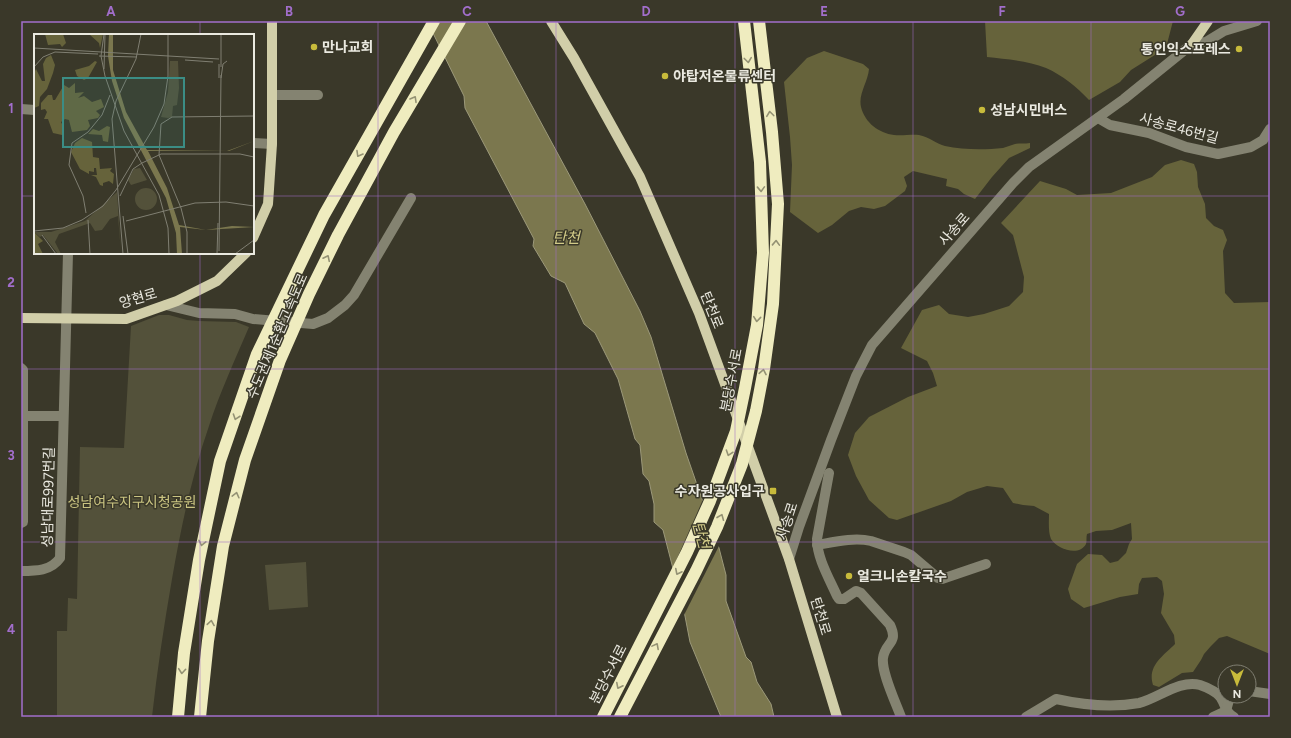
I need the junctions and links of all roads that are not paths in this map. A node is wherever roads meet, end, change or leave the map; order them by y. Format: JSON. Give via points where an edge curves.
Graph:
{"nodes":[{"id":1,"x":272,"y":21,"type":"edge"},
{"id":2,"x":434,"y":21,"type":"edge"},
{"id":3,"x":460,"y":21,"type":"edge"},
{"id":4,"x":551,"y":21,"type":"edge"},
{"id":5,"x":744,"y":21,"type":"edge"},
{"id":6,"x":759,"y":21,"type":"edge"},
{"id":7,"x":1208,"y":21,"type":"edge"},
{"id":8,"x":1257,"y":21,"type":"edge"},
{"id":9,"x":1192,"y":44,"type":"junction"},
{"id":10,"x":272,"y":95,"type":"junction"},
{"id":11,"x":318,"y":95,"type":"dead end"},
{"id":12,"x":21,"y":109,"type":"edge"},
{"id":13,"x":34,"y":110,"type":"edge"},
{"id":14,"x":1098,"y":118,"type":"junction"},
{"id":15,"x":1270,"y":129,"type":"edge"},
{"id":16,"x":254,"y":143,"type":"edge"},
{"id":17,"x":272,"y":144,"type":"junction"},
{"id":18,"x":411,"y":198,"type":"dead end"},
{"id":19,"x":254,"y":236,"type":"edge"},
{"id":20,"x":68,"y":254,"type":"edge"},
{"id":21,"x":245,"y":254,"type":"edge"},
{"id":22,"x":166,"y":305,"type":"junction"},
{"id":23,"x":21,"y":318,"type":"edge"},
{"id":24,"x":65,"y":318,"type":"junction"},
{"id":25,"x":21,"y":368,"type":"edge"},
{"id":26,"x":22,"y":416,"type":"edge"},
{"id":27,"x":63,"y":416,"type":"junction"},
{"id":28,"x":829,"y":473,"type":"dead end"},
{"id":29,"x":22,"y":477,"type":"edge"},
{"id":30,"x":21,"y":523,"type":"edge"},
{"id":31,"x":817,"y":545,"type":"junction"},
{"id":32,"x":790,"y":559,"type":"junction"},
{"id":33,"x":986,"y":564,"type":"dead end"},
{"id":34,"x":21,"y":571,"type":"edge"},
{"id":35,"x":1257,"y":693,"type":"edge"},
{"id":36,"x":1270,"y":694,"type":"edge"},
{"id":37,"x":1229,"y":704,"type":"edge"},
{"id":38,"x":1230,"y":714,"type":"edge"},
{"id":39,"x":178,"y":717,"type":"edge"},
{"id":40,"x":200,"y":717,"type":"edge"},
{"id":41,"x":603,"y":717,"type":"edge"},
{"id":42,"x":620,"y":717,"type":"edge"},
{"id":43,"x":837,"y":717,"type":"edge"},
{"id":44,"x":901,"y":717,"type":"edge"},
{"id":45,"x":1026,"y":717,"type":"edge"},
{"id":46,"x":1213,"y":717,"type":"edge"}],
"edges":[{"from":1,"to":10,"type":"main road"},
{"from":2,"to":39,"type":"highway","name":"수도권제1순환고속도로","one_way":true,"via":[[324,215],[257,354],[220,461],[200,552],[184,653]]},
{"from":40,"to":3,"type":"highway","name":"수도권제1순환고속도로","one_way":true,"via":[[208,641],[223,546],[245,460],[280,360],[338,236],[394,132]]},
{"from":4,"to":32,"type":"main road","name":"탄천로","via":[[640,177],[699,313]]},
{"from":5,"to":41,"type":"highway","name":"분당수서로","one_way":true,"via":[[760,162],[763,253],[756,325],[745,388],[736,432],[710,501],[687,552]]},
{"from":42,"to":6,"type":"highway","one_way":true,"via":[[717,527],[742,464],[756,411],[773,311],[778,204]]},
{"from":7,"to":9,"type":"main road"},
{"from":8,"to":9,"type":"street","name":"사송로","via":[[1224,31],[1206,42]]},
{"from":9,"to":14,"type":"street","name":"사송로"},
{"from":10,"to":11,"type":"street"},
{"from":10,"to":17,"type":"main road"},
{"from":12,"to":13,"type":"street"},
{"from":14,"to":15,"type":"street","name":"사송로46번길","via":[[1110,125],[1149,133],[1186,147],[1218,154],[1251,147],[1263,140]]},
{"from":14,"to":32,"type":"street","name":"사송로","via":[[1029,167],[1013,183],[872,345],[856,376],[831,440]]},
{"from":16,"to":17,"type":"street"},
{"from":17,"to":19,"type":"main road","via":[[268,204]]},
{"from":18,"to":22,"type":"street","via":[[354,295],[328,318],[313,324],[268,321],[235,314],[199,313]]},
{"from":20,"to":24,"type":"street","name":"성남대로997번길"},
{"from":21,"to":22,"type":"main road","name":"양현로","via":[[217,282]]},
{"from":22,"to":24,"type":"main road","name":"양현로","via":[[126,319]]},
{"from":23,"to":24,"type":"main road","name":"양현로"},
{"from":24,"to":27,"type":"street","name":"성남대로997번길"},
{"from":25,"to":26,"type":"street","name":"성남대로997번길"},
{"from":26,"to":27,"type":"street"},
{"from":26,"to":29,"type":"street","name":"성남대로997번길"},
{"from":27,"to":34,"type":"street","name":"성남대로997번길","via":[[60,558],[52,567],[46,569]]},
{"from":28,"to":31,"type":"street"},
{"from":29,"to":30,"type":"street","name":"성남대로997번길"},
{"from":31,"to":33,"type":"street","via":[[871,541],[904,552],[934,576],[942,579]]},
{"from":31,"to":44,"type":"street","via":[[839,599],[844,599],[856,591],[861,593],[893,631],[894,638],[884,653],[883,669]]},
{"from":32,"to":43,"type":"main road","name":"탄천로"},
{"from":35,"to":36,"type":"street"},
{"from":37,"to":38,"type":"street"},
{"from":38,"to":45,"type":"street","via":[[1220,696],[1198,684],[1184,684],[1140,702],[1100,705],[1056,699]]},
{"from":38,"to":46,"type":"street"}]}
